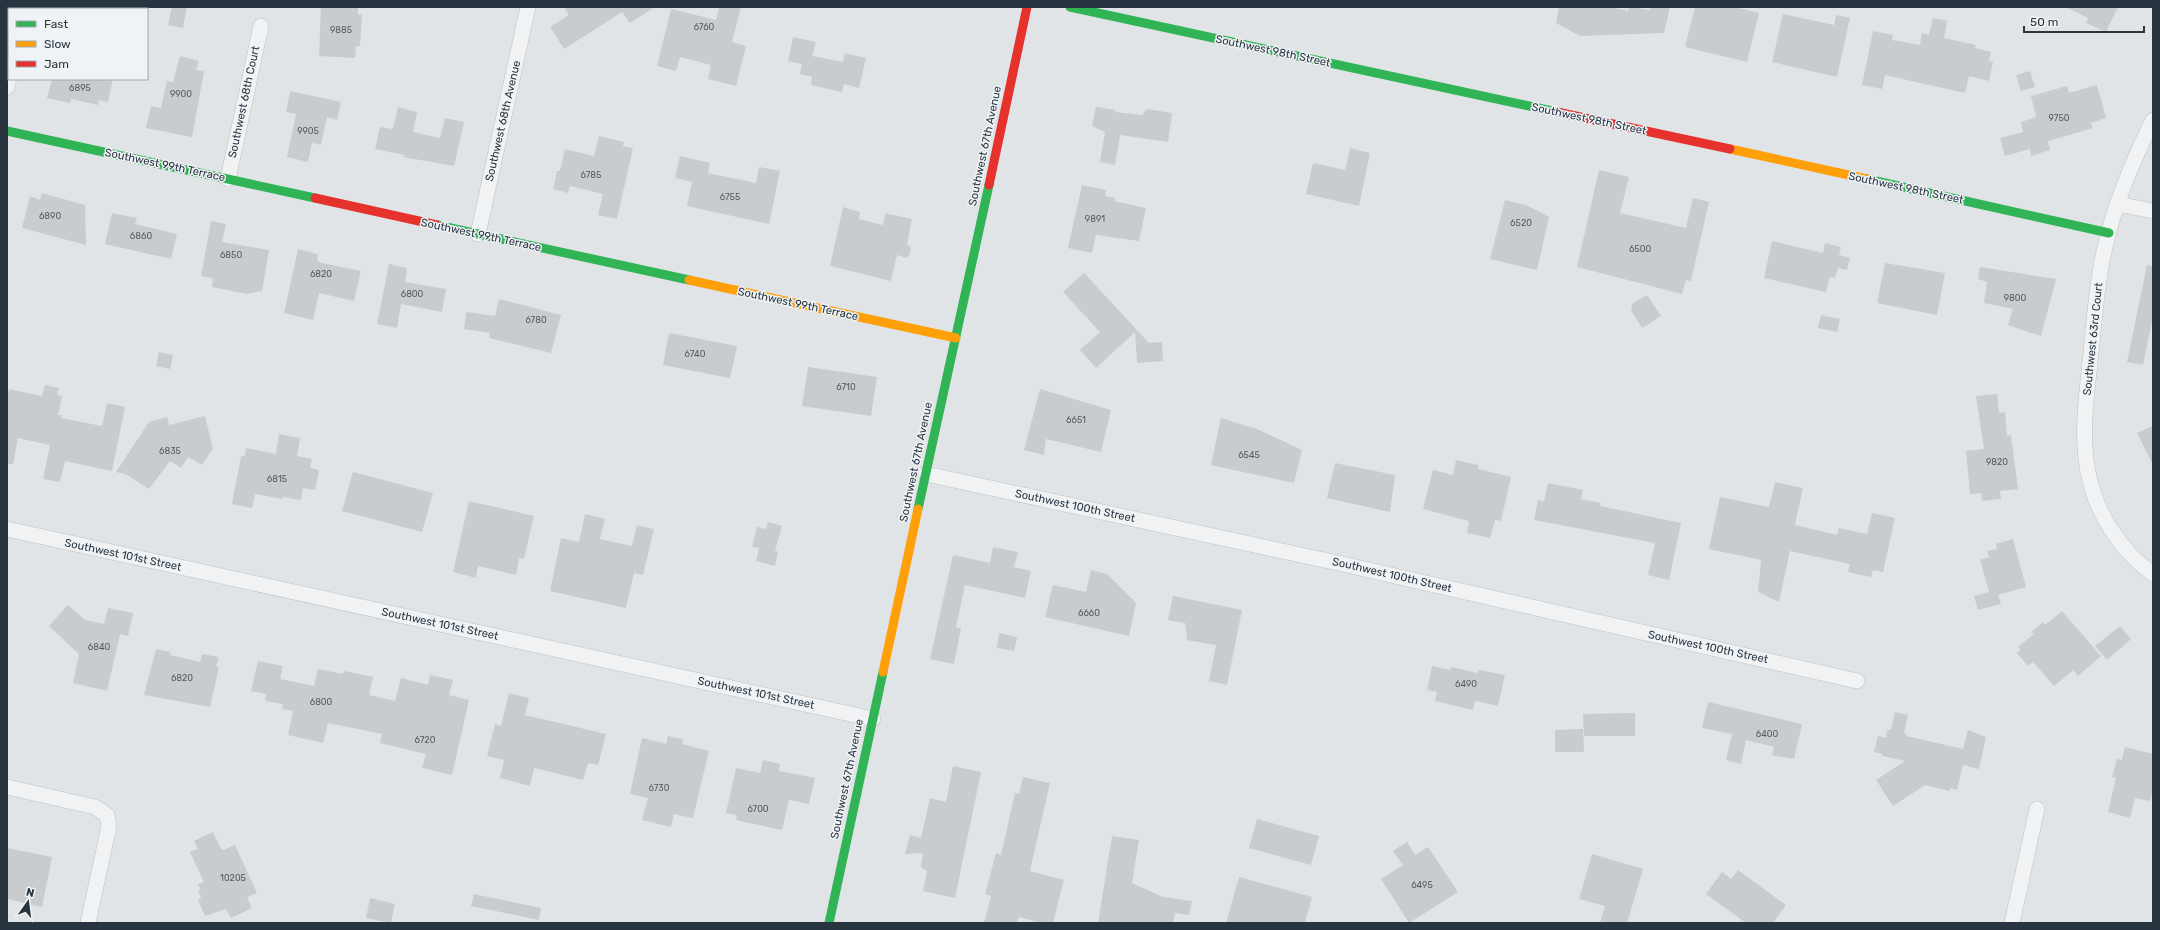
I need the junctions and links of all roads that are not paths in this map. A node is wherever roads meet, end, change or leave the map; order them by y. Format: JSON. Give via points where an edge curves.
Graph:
{"nodes":[{"id":1,"x":528,"y":7,"type":"edge"},
{"id":2,"x":1026,"y":7,"type":"edge"},
{"id":3,"x":1070,"y":7,"type":"edge"},
{"id":4,"x":261,"y":26,"type":"dead end"},
{"id":5,"x":2153,"y":120,"type":"edge"},
{"id":6,"x":7,"y":130,"type":"edge"},
{"id":7,"x":228,"y":179,"type":"junction"},
{"id":8,"x":2118,"y":204,"type":"junction"},
{"id":9,"x":2153,"y":211,"type":"edge"},
{"id":10,"x":2109,"y":233,"type":"junction"},
{"id":11,"x":478,"y":234,"type":"junction"},
{"id":12,"x":956,"y":338,"type":"junction"},
{"id":13,"x":926,"y":474,"type":"junction"},
{"id":14,"x":7,"y":529,"type":"edge"},
{"id":15,"x":2153,"y":574,"type":"edge"},
{"id":16,"x":1857,"y":681,"type":"dead end"},
{"id":17,"x":873,"y":719,"type":"junction"},
{"id":18,"x":7,"y":787,"type":"edge"},
{"id":19,"x":2037,"y":809,"type":"dead end"},
{"id":20,"x":88,"y":923,"type":"edge"},
{"id":21,"x":829,"y":923,"type":"edge"},
{"id":22,"x":2012,"y":923,"type":"edge"}],
"edges":[{"from":1,"to":11,"type":"street","name":"Southwest 68th Avenue"},
{"from":2,"to":12,"type":"street","name":"Southwest 67th Avenue"},
{"from":3,"to":10,"type":"street","name":"Southwest 98th Street"},
{"from":4,"to":7,"type":"street","name":"Southwest 68th Court"},
{"from":5,"to":8,"type":"street","name":"Southwest 63rd Court","via":[[2130,169]]},
{"from":6,"to":7,"type":"street","name":"Southwest 99th Terrace"},
{"from":7,"to":11,"type":"street","name":"Southwest 99th Terrace"},
{"from":8,"to":9,"type":"street"},
{"from":8,"to":10,"type":"street","name":"Southwest 63rd Court"},
{"from":10,"to":15,"type":"street","name":"Southwest 63rd Court","via":[[2097,298],[2089,375],[2086,459],[2092,490],[2119,541]]},
{"from":11,"to":12,"type":"street","name":"Southwest 99th Terrace"},
{"from":12,"to":13,"type":"street","name":"Southwest 67th Avenue"},
{"from":13,"to":16,"type":"street","name":"Southwest 100th Street","via":[[1338,563]]},
{"from":13,"to":17,"type":"street","name":"Southwest 67th Avenue"},
{"from":14,"to":17,"type":"street","name":"Southwest 101st Street"},
{"from":17,"to":21,"type":"street","name":"Southwest 67th Avenue"},
{"from":18,"to":20,"type":"street","via":[[95,807],[107,815],[109,826]]},
{"from":19,"to":22,"type":"street"}]}
